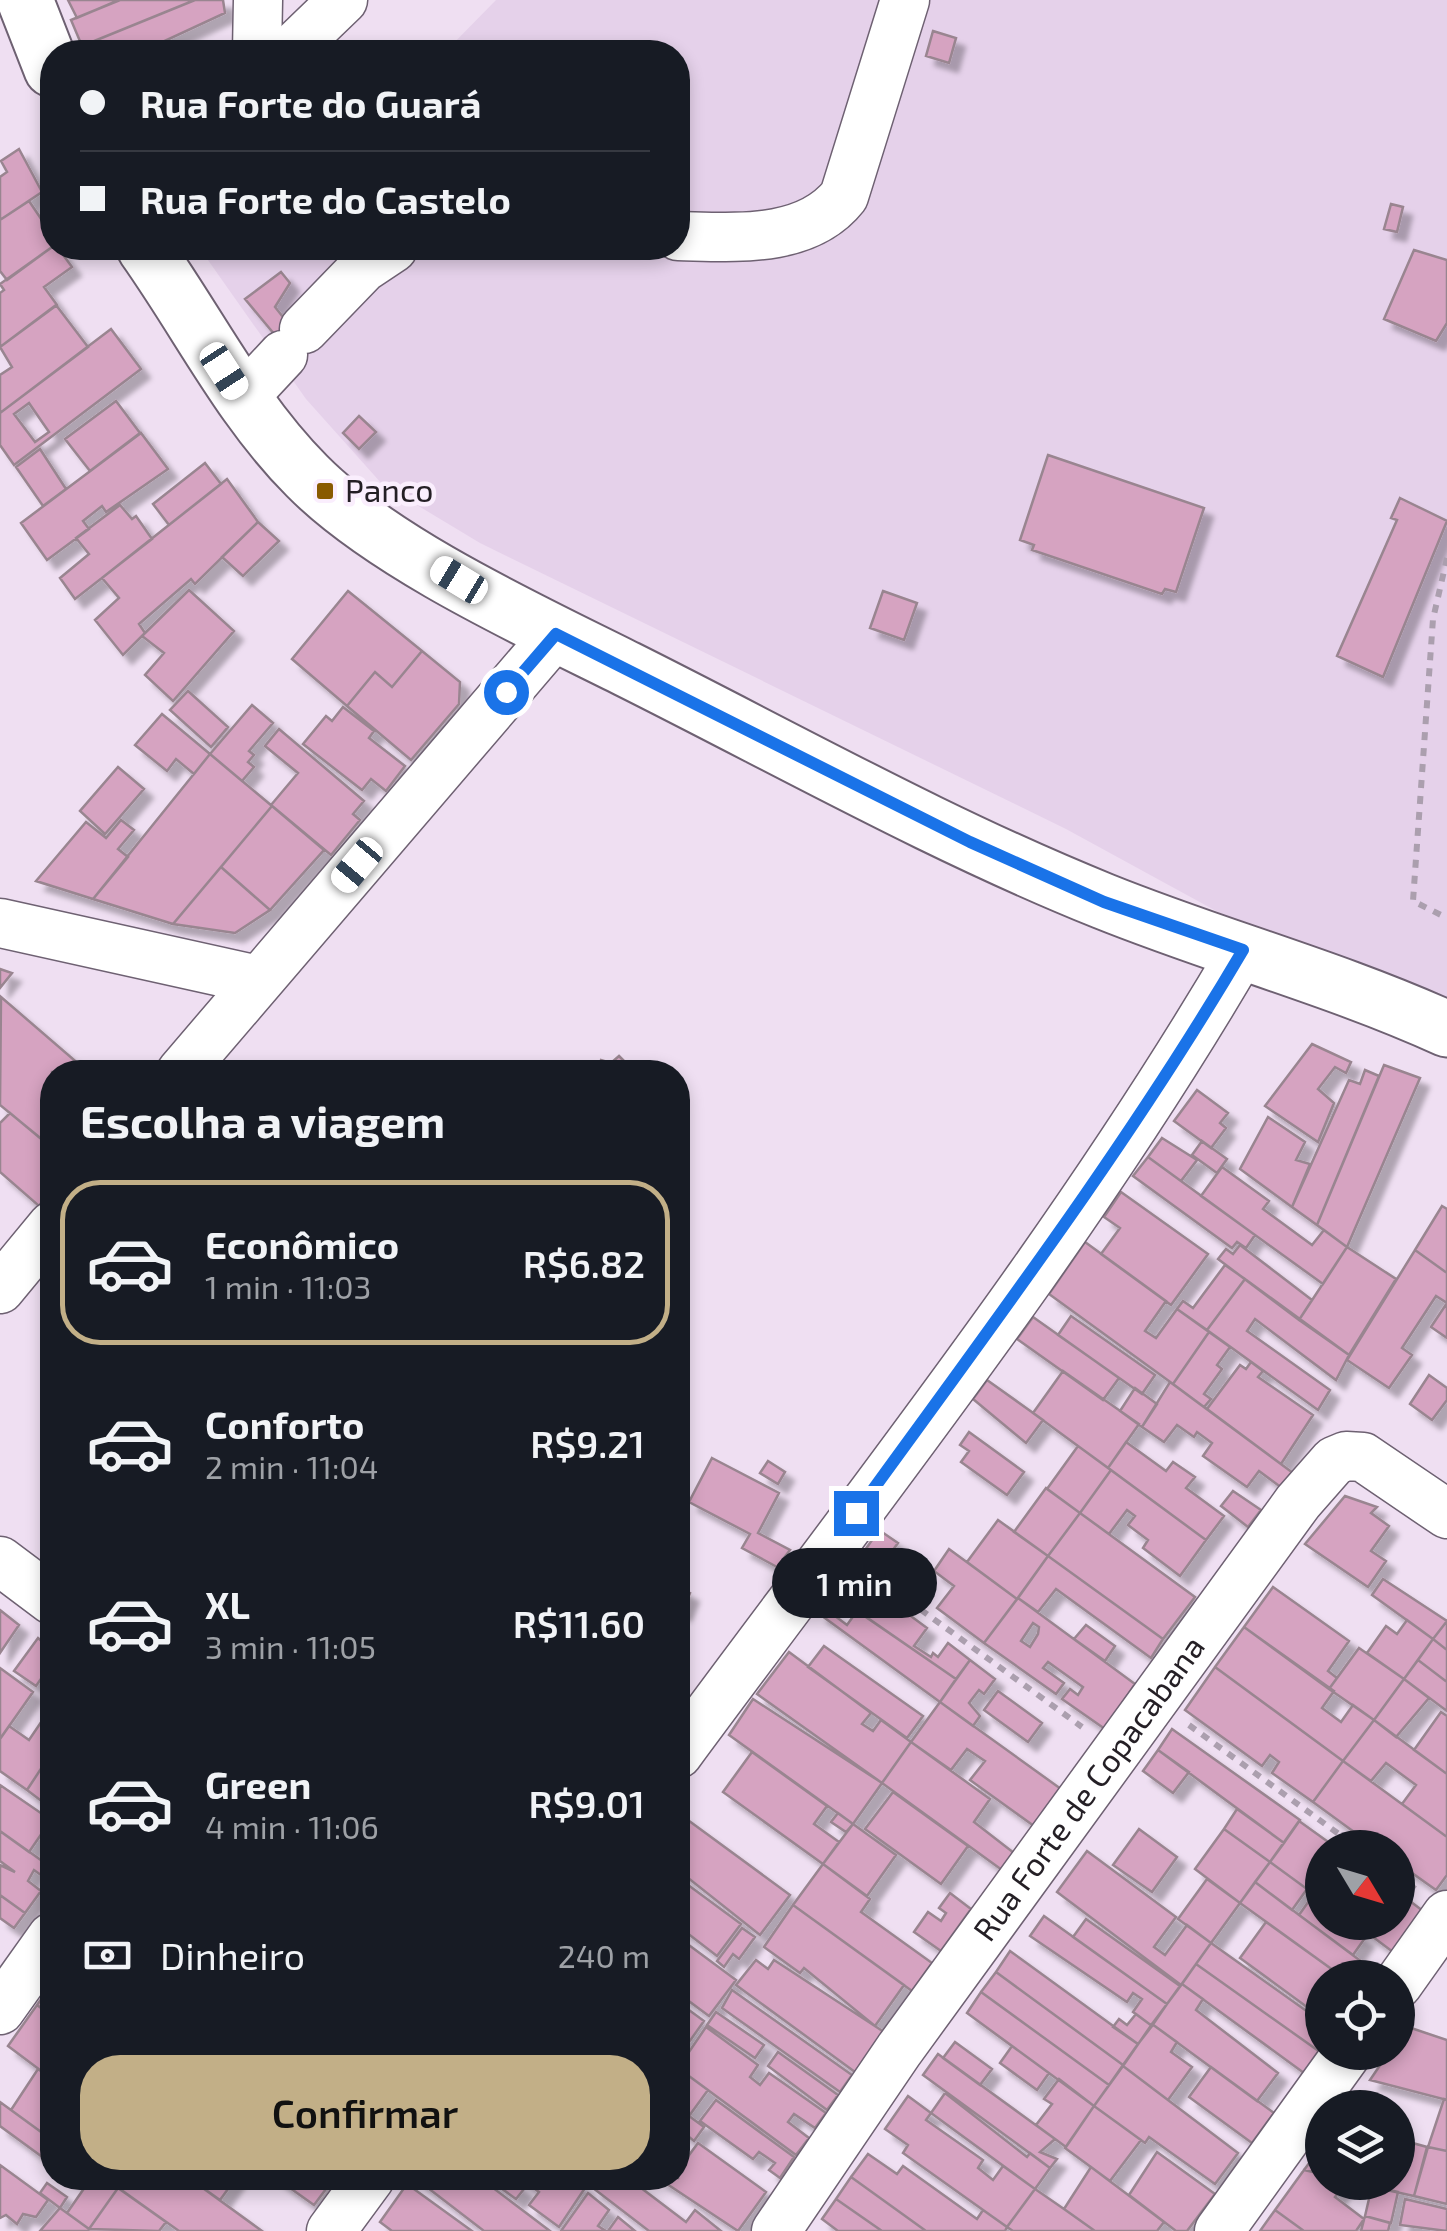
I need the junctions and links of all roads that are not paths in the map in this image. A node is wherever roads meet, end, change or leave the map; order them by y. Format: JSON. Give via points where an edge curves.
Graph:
{"nodes":[{"id":1,"x":25,"y":0,"type":"edge"},
{"id":2,"x":258,"y":0,"type":"edge"},
{"id":3,"x":342,"y":0,"type":"edge"},
{"id":4,"x":906,"y":0,"type":"edge"},
{"id":5,"x":41,"y":40,"type":"edge"},
{"id":6,"x":257,"y":40,"type":"edge"},
{"id":7,"x":301,"y":40,"type":"edge"},
{"id":8,"x":690,"y":235,"type":"edge"},
{"id":9,"x":153,"y":260,"type":"edge"},
{"id":10,"x":376,"y":260,"type":"edge"},
{"id":11,"x":242,"y":399,"type":"junction"},
{"id":12,"x":556,"y":634,"type":"junction"},
{"id":13,"x":0,"y":922,"type":"edge"},
{"id":14,"x":1243,"y":950,"type":"junction"},
{"id":15,"x":258,"y":980,"type":"junction"},
{"id":16,"x":1447,"y":1029,"type":"edge"},
{"id":17,"x":191,"y":1060,"type":"edge"},
{"id":18,"x":40,"y":1241,"type":"edge"},
{"id":19,"x":0,"y":1290,"type":"edge"},
{"id":20,"x":1447,"y":1514,"type":"edge"},
{"id":21,"x":0,"y":1561,"type":"edge"},
{"id":22,"x":40,"y":1591,"type":"edge"},
{"id":23,"x":690,"y":1738,"type":"edge"},
{"id":24,"x":1447,"y":1915,"type":"edge"},
{"id":25,"x":40,"y":1953,"type":"edge"},
{"id":26,"x":1415,"y":1960,"type":"edge"},
{"id":27,"x":0,"y":2010,"type":"edge"},
{"id":28,"x":1335,"y":2070,"type":"edge"},
{"id":29,"x":361,"y":2190,"type":"edge"},
{"id":30,"x":332,"y":2231,"type":"edge"},
{"id":31,"x":776,"y":2231,"type":"edge"},
{"id":32,"x":1220,"y":2231,"type":"edge"}],
"edges":[{"from":1,"to":5,"type":"main road"},
{"from":2,"to":6,"type":"street"},
{"from":3,"to":7,"type":"street"},
{"from":4,"to":8,"type":"street","via":[[850,180],[828,216],[802,229]]},
{"from":9,"to":11,"type":"main road"},
{"from":10,"to":11,"type":"street"},
{"from":11,"to":12,"type":"main road","via":[[308,476],[377,531]]},
{"from":12,"to":14,"type":"main road","via":[[970,842],[1104,902]]},
{"from":12,"to":15,"type":"street"},
{"from":13,"to":15,"type":"street"},
{"from":14,"to":16,"type":"main road"},
{"from":14,"to":23,"type":"street","via":[[1097,1182]]},
{"from":15,"to":17,"type":"street"},
{"from":18,"to":19,"type":"street"},
{"from":20,"to":31,"type":"street","name":"Rua Forte de Copacabana","via":[[1363,1457],[1334,1462],[1152,1697]]},
{"from":21,"to":22,"type":"street"},
{"from":24,"to":26,"type":"street"},
{"from":25,"to":27,"type":"street"},
{"from":28,"to":32,"type":"street"},
{"from":29,"to":30,"type":"street"}]}
